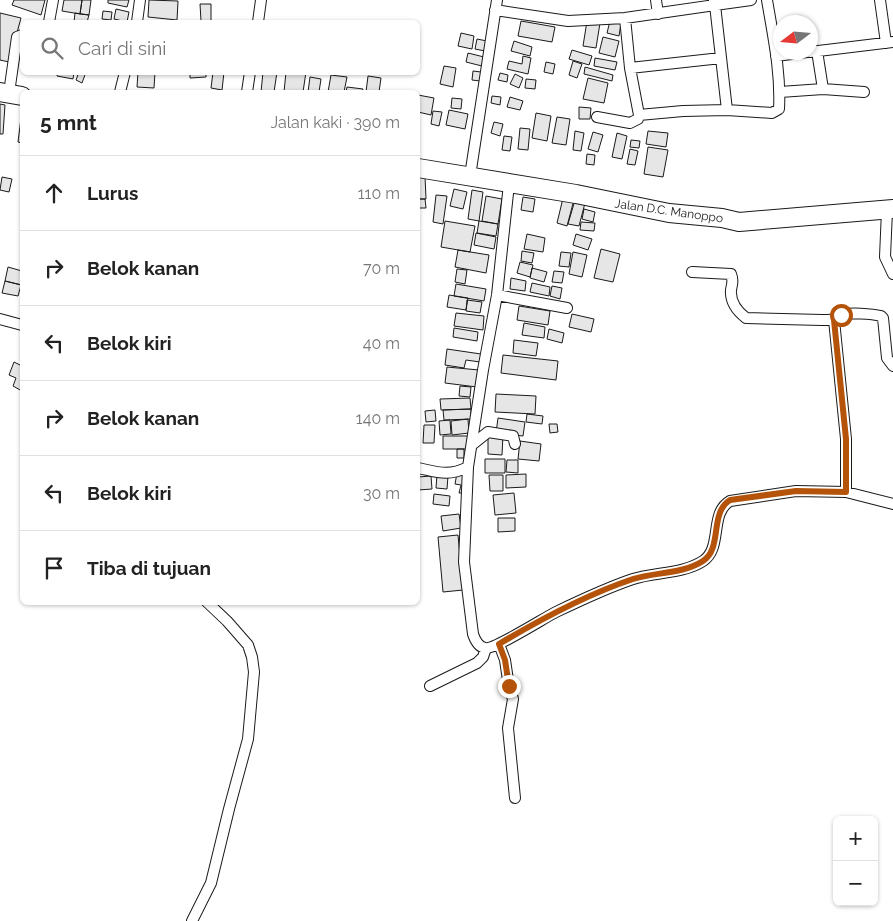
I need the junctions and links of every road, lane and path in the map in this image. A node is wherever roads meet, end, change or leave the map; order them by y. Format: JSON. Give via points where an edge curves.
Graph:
{"nodes":[{"id":1,"x":53,"y":0,"type":"edge"},
{"id":2,"x":140,"y":0,"type":"edge"},
{"id":3,"x":261,"y":0,"type":"edge"},
{"id":4,"x":656,"y":0,"type":"edge"},
{"id":5,"x":751,"y":0,"type":"edge"},
{"id":6,"x":767,"y":0,"type":"edge"},
{"id":7,"x":880,"y":0,"type":"edge"},
{"id":8,"x":714,"y":2,"type":"edge"},
{"id":9,"x":496,"y":5,"type":"edge"},
{"id":10,"x":658,"y":14,"type":"junction"},
{"id":11,"x":625,"y":18,"type":"junction"},
{"id":12,"x":49,"y":20,"type":"edge"},
{"id":13,"x":137,"y":20,"type":"edge"},
{"id":14,"x":258,"y":20,"type":"edge"},
{"id":15,"x":20,"y":36,"type":"edge"},
{"id":16,"x":773,"y":37,"type":"edge"},
{"id":17,"x":889,"y":43,"type":"edge"},
{"id":18,"x":818,"y":52,"type":"edge"},
{"id":19,"x":721,"y":58,"type":"junction"},
{"id":20,"x":776,"y":60,"type":"edge"},
{"id":21,"x":816,"y":60,"type":"edge"},
{"id":22,"x":630,"y":68,"type":"junction"},
{"id":23,"x":125,"y":75,"type":"edge"},
{"id":24,"x":249,"y":75,"type":"edge"},
{"id":25,"x":823,"y":89,"type":"junction"},
{"id":26,"x":121,"y":90,"type":"edge"},
{"id":27,"x":246,"y":90,"type":"edge"},
{"id":28,"x":780,"y":92,"type":"junction"},
{"id":29,"x":864,"y":92,"type":"dead end"},
{"id":30,"x":11,"y":94,"type":"edge"},
{"id":31,"x":728,"y":110,"type":"junction"},
{"id":32,"x":639,"y":115,"type":"junction"},
{"id":33,"x":597,"y":117,"type":"dead end"},
{"id":34,"x":420,"y":168,"type":"edge"},
{"id":35,"x":470,"y":176,"type":"junction"},
{"id":36,"x":509,"y":184,"type":"junction"},
{"id":37,"x":890,"y":209,"type":"edge"},
{"id":38,"x":692,"y":272,"type":"dead end"},
{"id":39,"x":893,"y":274,"type":"edge"},
{"id":40,"x":498,"y":295,"type":"junction"},
{"id":41,"x":567,"y":308,"type":"dead end"},
{"id":42,"x":0,"y":319,"type":"edge"},
{"id":43,"x":834,"y":320,"type":"junction"},
{"id":44,"x":20,"y":324,"type":"edge"},
{"id":45,"x":893,"y":366,"type":"edge"},
{"id":46,"x":473,"y":444,"type":"junction"},
{"id":47,"x":515,"y":444,"type":"dead end"},
{"id":48,"x":468,"y":467,"type":"junction"},
{"id":49,"x":420,"y":468,"type":"edge"},
{"id":50,"x":846,"y":492,"type":"junction"},
{"id":51,"x":893,"y":504,"type":"edge"},
{"id":52,"x":210,"y":605,"type":"edge"},
{"id":53,"x":499,"y":644,"type":"junction"},
{"id":54,"x":486,"y":648,"type":"junction"},
{"id":55,"x":430,"y":686,"type":"dead end"},
{"id":56,"x":515,"y":798,"type":"dead end"},
{"id":57,"x":192,"y":921,"type":"edge"}],
"edges":[{"from":1,"to":12,"type":"street"},
{"from":2,"to":13,"type":"street"},
{"from":3,"to":14,"type":"street"},
{"from":4,"to":10,"type":"street"},
{"from":5,"to":8,"type":"street"},
{"from":6,"to":16,"type":"street"},
{"from":7,"to":17,"type":"street"},
{"from":8,"to":10,"type":"street"},
{"from":8,"to":19,"type":"street"},
{"from":9,"to":11,"type":"street","via":[[568,21]]},
{"from":9,"to":35,"type":"street"},
{"from":10,"to":11,"type":"street"},
{"from":11,"to":22,"type":"street"},
{"from":15,"to":30,"type":"street","via":[[17,37]]},
{"from":17,"to":18,"type":"street"},
{"from":19,"to":22,"type":"street"},
{"from":19,"to":31,"type":"street"},
{"from":20,"to":28,"type":"street"},
{"from":21,"to":25,"type":"street"},
{"from":22,"to":32,"type":"street"},
{"from":23,"to":26,"type":"street"},
{"from":24,"to":27,"type":"street"},
{"from":25,"to":28,"type":"street"},
{"from":25,"to":29,"type":"street"},
{"from":28,"to":31,"type":"street","via":[[779,109],[775,112]]},
{"from":31,"to":32,"type":"street"},
{"from":32,"to":33,"type":"street","via":[[630,123]]},
{"from":34,"to":35,"type":"highway","name":"Jalan D.C. Manoppo"},
{"from":35,"to":36,"type":"highway","name":"Jalan D.C. Manoppo"},
{"from":36,"to":37,"type":"highway","name":"Jalan D.C. Manoppo","via":[[669,213],[739,222]]},
{"from":36,"to":40,"type":"street"},
{"from":37,"to":39,"type":"street","via":[[885,257]]},
{"from":38,"to":43,"type":"street","via":[[731,274],[734,280],[733,302],[746,318]]},
{"from":40,"to":41,"type":"street"},
{"from":40,"to":46,"type":"street"},
{"from":42,"to":44,"type":"street"},
{"from":43,"to":45,"type":"street","via":[[846,314],[884,318],[887,358]]},
{"from":43,"to":50,"type":"street","via":[[846,439]]},
{"from":46,"to":47,"type":"street","via":[[488,432],[513,436]]},
{"from":46,"to":48,"type":"street"},
{"from":48,"to":49,"type":"street","via":[[444,474]]},
{"from":48,"to":54,"type":"street","via":[[464,562],[473,634],[476,641]]},
{"from":50,"to":51,"type":"street"},
{"from":50,"to":53,"type":"street","via":[[796,491],[730,500],[722,507],[712,547],[704,561],[635,578],[602,590]]},
{"from":52,"to":57,"type":"street","via":[[248,645],[254,672],[248,739],[211,883]]},
{"from":53,"to":54,"type":"street"},
{"from":53,"to":56,"type":"street","via":[[513,699],[508,728]]},
{"from":54,"to":55,"type":"street","via":[[477,663]]}]}
